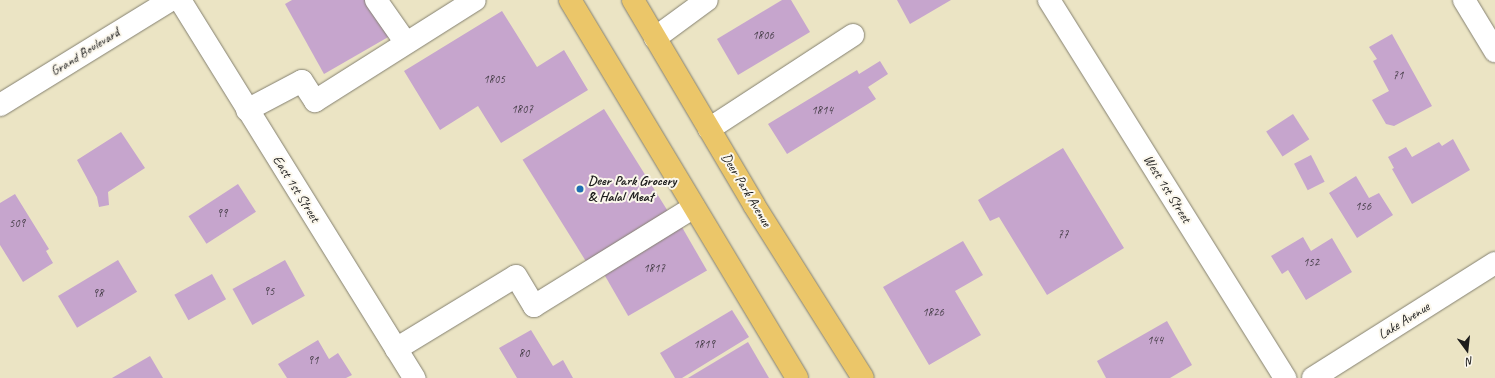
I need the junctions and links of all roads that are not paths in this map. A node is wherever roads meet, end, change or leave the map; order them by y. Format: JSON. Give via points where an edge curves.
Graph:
{"nodes":[{"id":1,"x":171,"y":0,"type":"edge"},
{"id":2,"x":180,"y":0,"type":"edge"},
{"id":3,"x":376,"y":0,"type":"edge"},
{"id":4,"x":475,"y":0,"type":"edge"},
{"id":5,"x":570,"y":0,"type":"edge"},
{"id":6,"x":633,"y":0,"type":"edge"},
{"id":7,"x":707,"y":0,"type":"edge"},
{"id":8,"x":1049,"y":0,"type":"edge"},
{"id":9,"x":1464,"y":0,"type":"edge"},
{"id":10,"x":854,"y":35,"type":"dead end"},
{"id":11,"x":655,"y":38,"type":"junction"},
{"id":12,"x":406,"y":43,"type":"junction"},
{"id":13,"x":1495,"y":51,"type":"edge"},
{"id":14,"x":0,"y":105,"type":"edge"},
{"id":15,"x":247,"y":110,"type":"junction"},
{"id":16,"x":709,"y":129,"type":"junction"},
{"id":17,"x":694,"y":207,"type":"junction"},
{"id":18,"x":1495,"y":263,"type":"edge"},
{"id":19,"x":396,"y":349,"type":"junction"},
{"id":20,"x":414,"y":378,"type":"edge"},
{"id":21,"x":797,"y":378,"type":"edge"},
{"id":22,"x":863,"y":378,"type":"edge"},
{"id":23,"x":1285,"y":378,"type":"edge"},
{"id":24,"x":1313,"y":378,"type":"edge"}],
"edges":[{"from":1,"to":14,"type":"street","name":"Grand Boulevard"},
{"from":2,"to":15,"type":"street","name":"East 1st Street"},
{"from":3,"to":12,"type":"street"},
{"from":4,"to":12,"type":"street"},
{"from":5,"to":17,"type":"main road"},
{"from":6,"to":11,"type":"main road","name":"Deer Park Avenue"},
{"from":7,"to":11,"type":"street"},
{"from":8,"to":23,"type":"street","name":"West 1st Street"},
{"from":9,"to":13,"type":"street"},
{"from":10,"to":16,"type":"street"},
{"from":11,"to":16,"type":"main road","name":"Deer Park Avenue"},
{"from":12,"to":15,"type":"street","via":[[315,101],[302,81]]},
{"from":15,"to":19,"type":"street","name":"East 1st Street"},
{"from":16,"to":22,"type":"main road","name":"Deer Park Avenue","via":[[754,206]]},
{"from":17,"to":19,"type":"street","via":[[534,306],[516,276]]},
{"from":17,"to":21,"type":"main road"},
{"from":18,"to":24,"type":"street","name":"Lake Avenue"},
{"from":19,"to":20,"type":"street","name":"East 1st Street"}]}
